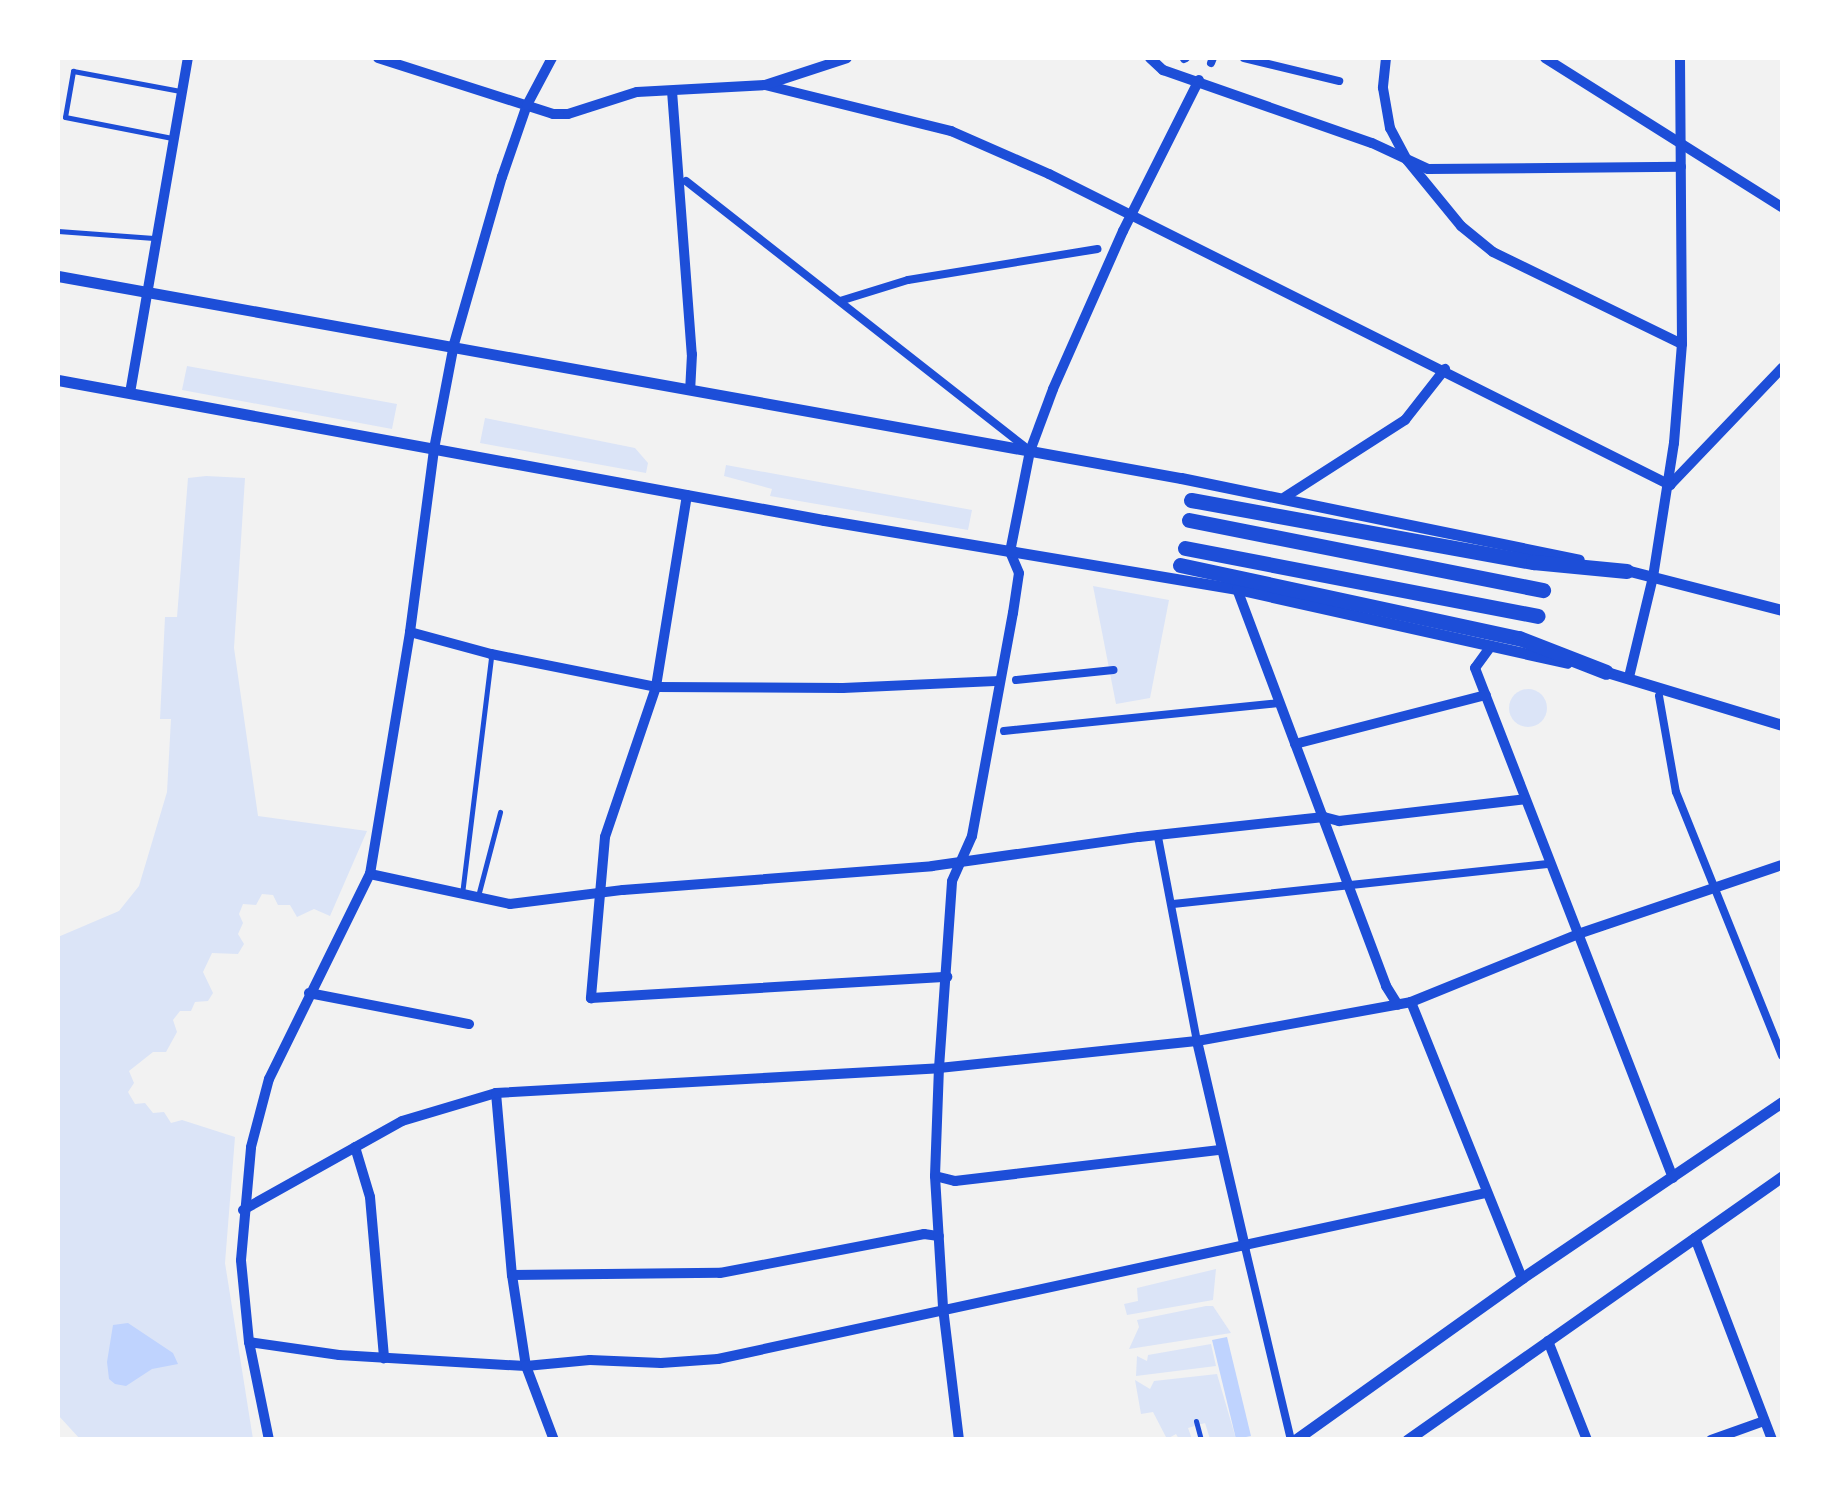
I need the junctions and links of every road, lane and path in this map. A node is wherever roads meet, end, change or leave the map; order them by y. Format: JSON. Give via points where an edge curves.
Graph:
{"nodes":[{"id":1,"x":188,"y":58,"type":"edge"},
{"id":2,"x":378,"y":58,"type":"edge"},
{"id":3,"x":552,"y":58,"type":"edge"},
{"id":4,"x":847,"y":58,"type":"edge"},
{"id":5,"x":1150,"y":58,"type":"edge"},
{"id":6,"x":1244,"y":58,"type":"edge"},
{"id":7,"x":1386,"y":58,"type":"edge"},
{"id":8,"x":1545,"y":58,"type":"edge"},
{"id":9,"x":1680,"y":58,"type":"edge"},
{"id":10,"x":1199,"y":80,"type":"junction"},
{"id":11,"x":1339,"y":81,"type":"dead end"},
{"id":12,"x":764,"y":85,"type":"junction"},
{"id":13,"x":672,"y":91,"type":"junction"},
{"id":14,"x":183,"y":92,"type":"junction"},
{"id":15,"x":527,"y":105,"type":"junction"},
{"id":16,"x":175,"y":138,"type":"junction"},
{"id":17,"x":1680,"y":144,"type":"junction"},
{"id":18,"x":1407,"y":160,"type":"junction"},
{"id":19,"x":1681,"y":167,"type":"junction"},
{"id":20,"x":686,"y":181,"type":"dead end"},
{"id":21,"x":1782,"y":207,"type":"edge"},
{"id":22,"x":1131,"y":214,"type":"junction"},
{"id":23,"x":58,"y":231,"type":"edge"},
{"id":24,"x":158,"y":238,"type":"junction"},
{"id":25,"x":1097,"y":249,"type":"dead end"},
{"id":26,"x":58,"y":276,"type":"edge"},
{"id":27,"x":148,"y":293,"type":"junction"},
{"id":28,"x":840,"y":301,"type":"junction"},
{"id":29,"x":454,"y":344,"type":"junction"},
{"id":30,"x":1682,"y":344,"type":"junction"},
{"id":31,"x":1782,"y":368,"type":"edge"},
{"id":32,"x":1445,"y":369,"type":"junction"},
{"id":33,"x":58,"y":380,"type":"edge"},
{"id":34,"x":690,"y":388,"type":"junction"},
{"id":35,"x":130,"y":393,"type":"junction"},
{"id":36,"x":434,"y":448,"type":"junction"},
{"id":37,"x":1030,"y":451,"type":"junction"},
{"id":38,"x":1670,"y":485,"type":"junction"},
{"id":39,"x":687,"y":495,"type":"junction"},
{"id":40,"x":1285,"y":498,"type":"junction"},
{"id":41,"x":1191,"y":500,"type":"dead end"},
{"id":42,"x":1188,"y":520,"type":"dead end"},
{"id":43,"x":1185,"y":548,"type":"dead end"},
{"id":44,"x":1010,"y":552,"type":"junction"},
{"id":45,"x":1180,"y":565,"type":"dead end"},
{"id":46,"x":1627,"y":570,"type":"junction"},
{"id":47,"x":1653,"y":577,"type":"junction"},
{"id":48,"x":1237,"y":589,"type":"junction"},
{"id":49,"x":1544,"y":590,"type":"dead end"},
{"id":50,"x":1782,"y":595,"type":"edge"},
{"id":51,"x":1782,"y":610,"type":"edge"},
{"id":52,"x":1537,"y":616,"type":"dead end"},
{"id":53,"x":410,"y":632,"type":"junction"},
{"id":54,"x":1491,"y":646,"type":"junction"},
{"id":55,"x":491,"y":654,"type":"junction"},
{"id":56,"x":1113,"y":670,"type":"dead end"},
{"id":57,"x":1606,"y":672,"type":"junction"},
{"id":58,"x":1629,"y":677,"type":"junction"},
{"id":59,"x":1016,"y":680,"type":"dead end"},
{"id":60,"x":1000,"y":681,"type":"junction"},
{"id":61,"x":656,"y":686,"type":"junction"},
{"id":62,"x":1486,"y":695,"type":"junction"},
{"id":63,"x":1659,"y":696,"type":"dead end"},
{"id":64,"x":1280,"y":703,"type":"junction"},
{"id":65,"x":1782,"y":725,"type":"edge"},
{"id":66,"x":1004,"y":731,"type":"dead end"},
{"id":67,"x":1296,"y":744,"type":"junction"},
{"id":68,"x":1525,"y":799,"type":"junction"},
{"id":69,"x":500,"y":812,"type":"dead end"},
{"id":70,"x":1324,"y":818,"type":"junction"},
{"id":71,"x":1158,"y":836,"type":"junction"},
{"id":72,"x":963,"y":858,"type":"junction"},
{"id":73,"x":1550,"y":864,"type":"junction"},
{"id":74,"x":1782,"y":865,"type":"edge"},
{"id":75,"x":370,"y":874,"type":"junction"},
{"id":76,"x":1352,"y":887,"type":"junction"},
{"id":77,"x":1715,"y":888,"type":"junction"},
{"id":78,"x":602,"y":892,"type":"junction"},
{"id":79,"x":462,"y":897,"type":"junction"},
{"id":80,"x":478,"y":900,"type":"junction"},
{"id":81,"x":1173,"y":904,"type":"junction"},
{"id":82,"x":1580,"y":933,"type":"junction"},
{"id":83,"x":946,"y":977,"type":"junction"},
{"id":84,"x":309,"y":993,"type":"junction"},
{"id":85,"x":1411,"y":1002,"type":"junction"},
{"id":86,"x":1398,"y":1005,"type":"junction"},
{"id":87,"x":469,"y":1024,"type":"dead end"},
{"id":88,"x":1198,"y":1041,"type":"junction"},
{"id":89,"x":1782,"y":1056,"type":"edge"},
{"id":90,"x":939,"y":1068,"type":"junction"},
{"id":91,"x":496,"y":1093,"type":"junction"},
{"id":92,"x":1782,"y":1102,"type":"edge"},
{"id":93,"x":356,"y":1146,"type":"junction"},
{"id":94,"x":1220,"y":1150,"type":"junction"},
{"id":95,"x":935,"y":1176,"type":"junction"},
{"id":96,"x":1782,"y":1176,"type":"edge"},
{"id":97,"x":1673,"y":1178,"type":"junction"},
{"id":98,"x":1486,"y":1192,"type":"junction"},
{"id":99,"x":243,"y":1210,"type":"junction"},
{"id":100,"x":939,"y":1236,"type":"junction"},
{"id":101,"x":1694,"y":1238,"type":"junction"},
{"id":102,"x":1244,"y":1247,"type":"junction"},
{"id":103,"x":512,"y":1276,"type":"junction"},
{"id":104,"x":1522,"y":1278,"type":"junction"},
{"id":105,"x":943,"y":1307,"type":"junction"},
{"id":106,"x":1548,"y":1341,"type":"junction"},
{"id":107,"x":249,"y":1342,"type":"junction"},
{"id":108,"x":384,"y":1358,"type":"junction"},
{"id":109,"x":526,"y":1366,"type":"junction"},
{"id":110,"x":1196,"y":1421,"type":"dead end"},
{"id":111,"x":1764,"y":1421,"type":"junction"},
{"id":112,"x":958,"y":1437,"type":"edge"},
{"id":113,"x":268,"y":1440,"type":"edge"},
{"id":114,"x":554,"y":1440,"type":"edge"},
{"id":115,"x":946,"y":1440,"type":"edge"},
{"id":116,"x":1201,"y":1440,"type":"edge"},
{"id":117,"x":1293,"y":1440,"type":"edge"},
{"id":118,"x":1407,"y":1440,"type":"edge"},
{"id":119,"x":1587,"y":1440,"type":"edge"},
{"id":120,"x":1711,"y":1440,"type":"edge"},
{"id":121,"x":1772,"y":1440,"type":"edge"}],
"edges":[{"from":1,"to":14,"type":"street"},
{"from":2,"to":15,"type":"street"},
{"from":3,"to":15,"type":"street"},
{"from":4,"to":12,"type":"street"},
{"from":5,"to":10,"type":"street","via":[[1163,70]]},
{"from":6,"to":11,"type":"street"},
{"from":7,"to":18,"type":"street","via":[[1385,110]]},
{"from":8,"to":17,"type":"street"},
{"from":9,"to":17,"type":"street"},
{"from":10,"to":18,"type":"street"},
{"from":10,"to":22,"type":"street"},
{"from":12,"to":13,"type":"street"},
{"from":12,"to":22,"type":"street","via":[[951,131]]},
{"from":13,"to":15,"type":"street","via":[[620,95],[568,114]]},
{"from":13,"to":34,"type":"street"},
{"from":14,"to":16,"type":"street"},
{"from":14,"to":16,"type":"lane","via":[[73,71],[65,117]]},
{"from":15,"to":29,"type":"street"},
{"from":16,"to":24,"type":"street"},
{"from":17,"to":19,"type":"street"},
{"from":17,"to":21,"type":"street"},
{"from":18,"to":19,"type":"street","via":[[1437,170]]},
{"from":18,"to":30,"type":"street","via":[[1461,226],[1493,252]]},
{"from":19,"to":30,"type":"street"},
{"from":20,"to":28,"type":"street"},
{"from":22,"to":32,"type":"street"},
{"from":22,"to":37,"type":"street"},
{"from":23,"to":24,"type":"lane"},
{"from":24,"to":27,"type":"street"},
{"from":25,"to":28,"type":"street","via":[[908,280]]},
{"from":26,"to":27,"type":"street"},
{"from":27,"to":29,"type":"street"},
{"from":27,"to":35,"type":"street"},
{"from":28,"to":37,"type":"street"},
{"from":29,"to":34,"type":"street"},
{"from":29,"to":36,"type":"street"},
{"from":30,"to":38,"type":"street"},
{"from":31,"to":38,"type":"street"},
{"from":32,"to":38,"type":"street"},
{"from":32,"to":40,"type":"street","via":[[1405,420]]},
{"from":33,"to":35,"type":"street"},
{"from":34,"to":37,"type":"street"},
{"from":35,"to":36,"type":"street"},
{"from":36,"to":39,"type":"street"},
{"from":36,"to":53,"type":"street"},
{"from":37,"to":40,"type":"street"},
{"from":37,"to":44,"type":"street"},
{"from":38,"to":47,"type":"street"},
{"from":39,"to":44,"type":"street"},
{"from":39,"to":61,"type":"street"},
{"from":40,"to":46,"type":"street"},
{"from":41,"to":46,"type":"highway","via":[[1533,562]]},
{"from":42,"to":49,"type":"highway"},
{"from":43,"to":52,"type":"highway"},
{"from":44,"to":48,"type":"street"},
{"from":44,"to":60,"type":"street","via":[[1019,573]]},
{"from":45,"to":57,"type":"highway","via":[[1519,638]]},
{"from":46,"to":47,"type":"street"},
{"from":47,"to":51,"type":"street"},
{"from":47,"to":58,"type":"street"},
{"from":48,"to":54,"type":"street"},
{"from":48,"to":64,"type":"street"},
{"from":50,"to":51,"type":"street"},
{"from":53,"to":55,"type":"street"},
{"from":53,"to":75,"type":"street"},
{"from":54,"to":57,"type":"street"},
{"from":54,"to":62,"type":"street","via":[[1476,668]]},
{"from":55,"to":61,"type":"street"},
{"from":55,"to":79,"type":"lane"},
{"from":56,"to":59,"type":"street"},
{"from":57,"to":58,"type":"street"},
{"from":58,"to":65,"type":"street"},
{"from":60,"to":61,"type":"street"},
{"from":60,"to":72,"type":"street"},
{"from":61,"to":78,"type":"street","via":[[606,837]]},
{"from":62,"to":67,"type":"street"},
{"from":62,"to":68,"type":"street"},
{"from":63,"to":77,"type":"street","via":[[1676,792]]},
{"from":64,"to":66,"type":"street"},
{"from":64,"to":67,"type":"street"},
{"from":67,"to":70,"type":"street"},
{"from":68,"to":70,"type":"street"},
{"from":68,"to":73,"type":"street"},
{"from":69,"to":80,"type":"lane"},
{"from":70,"to":71,"type":"street"},
{"from":70,"to":76,"type":"street"},
{"from":71,"to":72,"type":"street"},
{"from":71,"to":81,"type":"street"},
{"from":72,"to":78,"type":"street","via":[[932,866]]},
{"from":72,"to":83,"type":"street","via":[[952,881]]},
{"from":73,"to":76,"type":"street"},
{"from":73,"to":82,"type":"street"},
{"from":74,"to":77,"type":"street"},
{"from":75,"to":79,"type":"street"},
{"from":75,"to":84,"type":"street"},
{"from":76,"to":81,"type":"street"},
{"from":76,"to":86,"type":"street"},
{"from":77,"to":82,"type":"street"},
{"from":77,"to":89,"type":"street"},
{"from":78,"to":80,"type":"street","via":[[510,904]]},
{"from":78,"to":83,"type":"street","via":[[591,998]]},
{"from":79,"to":80,"type":"street"},
{"from":81,"to":88,"type":"street"},
{"from":82,"to":85,"type":"street"},
{"from":82,"to":97,"type":"street"},
{"from":83,"to":90,"type":"street"},
{"from":84,"to":87,"type":"street"},
{"from":84,"to":99,"type":"street","via":[[260,1109]]},
{"from":85,"to":86,"type":"street"},
{"from":85,"to":98,"type":"street"},
{"from":86,"to":88,"type":"street"},
{"from":88,"to":90,"type":"street"},
{"from":88,"to":94,"type":"street"},
{"from":90,"to":91,"type":"street"},
{"from":90,"to":95,"type":"street"},
{"from":91,"to":93,"type":"street","via":[[402,1121]]},
{"from":91,"to":103,"type":"street"},
{"from":92,"to":97,"type":"street"},
{"from":93,"to":99,"type":"street"},
{"from":93,"to":108,"type":"street","via":[[370,1197]]},
{"from":94,"to":95,"type":"street","via":[[955,1182]]},
{"from":94,"to":102,"type":"street"},
{"from":95,"to":100,"type":"street"},
{"from":96,"to":101,"type":"street"},
{"from":97,"to":104,"type":"street"},
{"from":98,"to":102,"type":"street"},
{"from":98,"to":104,"type":"street"},
{"from":99,"to":107,"type":"street"},
{"from":100,"to":103,"type":"street","via":[[720,1273]]},
{"from":100,"to":105,"type":"street"},
{"from":101,"to":106,"type":"street"},
{"from":101,"to":111,"type":"street"},
{"from":102,"to":105,"type":"street"},
{"from":102,"to":117,"type":"street"},
{"from":103,"to":109,"type":"street"},
{"from":104,"to":117,"type":"street"},
{"from":105,"to":109,"type":"street","via":[[718,1359]]},
{"from":105,"to":112,"type":"street"},
{"from":106,"to":118,"type":"street"},
{"from":106,"to":119,"type":"street"},
{"from":107,"to":108,"type":"street"},
{"from":107,"to":113,"type":"street"},
{"from":108,"to":109,"type":"street"},
{"from":109,"to":114,"type":"street"},
{"from":110,"to":116,"type":"lane"},
{"from":111,"to":120,"type":"street"},
{"from":111,"to":121,"type":"street"},
{"from":112,"to":115,"type":"street"}]}
